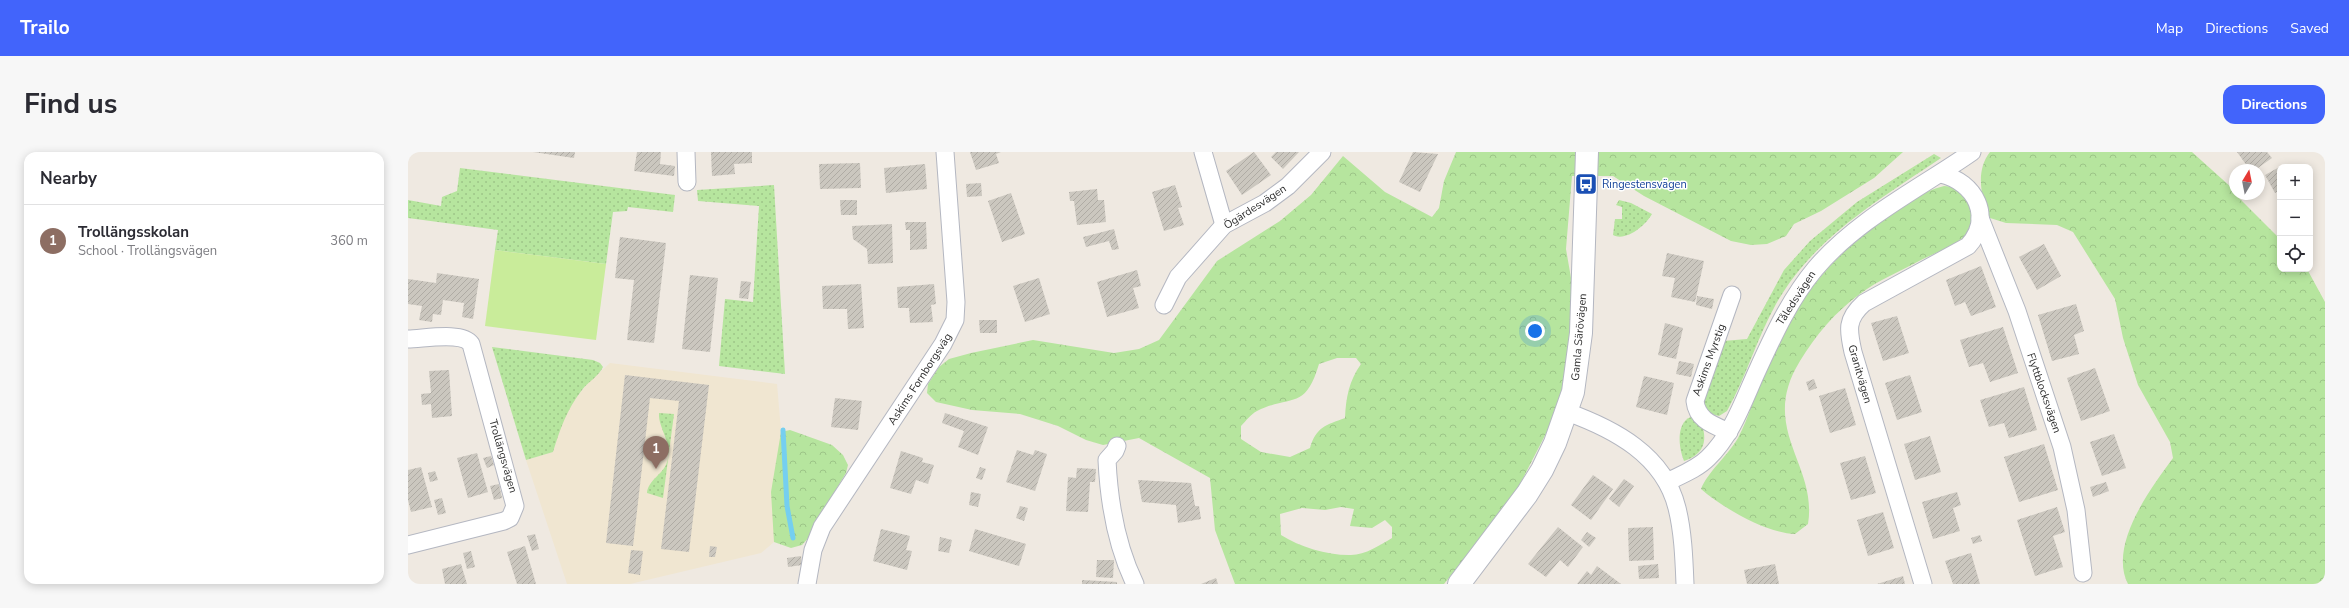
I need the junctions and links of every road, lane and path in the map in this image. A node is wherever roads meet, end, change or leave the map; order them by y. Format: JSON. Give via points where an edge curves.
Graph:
{"nodes":[{"id":1,"x":686,"y":152,"type":"edge"},
{"id":2,"x":945,"y":152,"type":"edge"},
{"id":3,"x":1203,"y":152,"type":"edge"},
{"id":4,"x":1322,"y":152,"type":"edge"},
{"id":5,"x":1587,"y":152,"type":"edge"},
{"id":6,"x":1972,"y":152,"type":"edge"},
{"id":7,"x":1941,"y":174,"type":"junction"},
{"id":8,"x":687,"y":182,"type":"dead end"},
{"id":9,"x":1980,"y":218,"type":"junction"},
{"id":10,"x":1224,"y":225,"type":"junction"},
{"id":11,"x":1732,"y":296,"type":"dead end"},
{"id":12,"x":1164,"y":305,"type":"dead end"},
{"id":13,"x":408,"y":340,"type":"edge"},
{"id":14,"x":1567,"y":412,"type":"junction"},
{"id":15,"x":1729,"y":432,"type":"junction"},
{"id":16,"x":1117,"y":446,"type":"dead end"},
{"id":17,"x":1667,"y":482,"type":"junction"},
{"id":18,"x":408,"y":545,"type":"edge"},
{"id":19,"x":2083,"y":573,"type":"dead end"},
{"id":20,"x":807,"y":584,"type":"edge"},
{"id":21,"x":1135,"y":584,"type":"edge"},
{"id":22,"x":1459,"y":584,"type":"edge"},
{"id":23,"x":1685,"y":584,"type":"edge"},
{"id":24,"x":1923,"y":584,"type":"edge"}],
"edges":[{"from":1,"to":8,"type":"street"},
{"from":2,"to":20,"type":"street","name":"Askims Fornborgsväg","via":[[956,302],[955,320],[943,344],[817,536]]},
{"from":3,"to":10,"type":"street"},
{"from":4,"to":10,"type":"street","name":"Ögärdesvägen","via":[[1282,191]]},
{"from":5,"to":14,"type":"street","name":"Gamla Särövägen","via":[[1582,333],[1578,370]]},
{"from":6,"to":7,"type":"street","name":"Tåledsvägen"},
{"from":7,"to":9,"type":"street","via":[[1957,179],[1967,186],[1978,206]]},
{"from":7,"to":15,"type":"street","name":"Tåledsvägen","via":[[1868,221],[1828,254],[1814,270],[1795,296],[1775,331]]},
{"from":9,"to":19,"type":"street","name":"Flyttblocksvägen","via":[[2017,311],[2062,447],[2076,510]]},
{"from":9,"to":24,"type":"street","name":"Granitvägen","via":[[1978,231],[1968,246],[1864,303],[1855,311],[1849,326],[1853,352]]},
{"from":10,"to":12,"type":"street","name":"Ögärdesvägen","via":[[1178,277]]},
{"from":11,"to":15,"type":"street","name":"Askims Myrstig","via":[[1695,401],[1696,410],[1701,417]]},
{"from":13,"to":18,"type":"street","name":"Trollängsvägen","via":[[458,337],[468,340],[473,350],[515,506],[510,518],[504,521]]},
{"from":14,"to":17,"type":"street","via":[[1608,428],[1625,439],[1650,459]]},
{"from":14,"to":22,"type":"street","name":"Gamla Särövägen","via":[[1555,443],[1527,494]]},
{"from":15,"to":17,"type":"street","name":"Tåledsvägen","via":[[1715,451],[1700,465]]},
{"from":16,"to":21,"type":"street","via":[[1107,460],[1112,513],[1123,554]]},
{"from":17,"to":23,"type":"street","via":[[1679,514]]}]}
